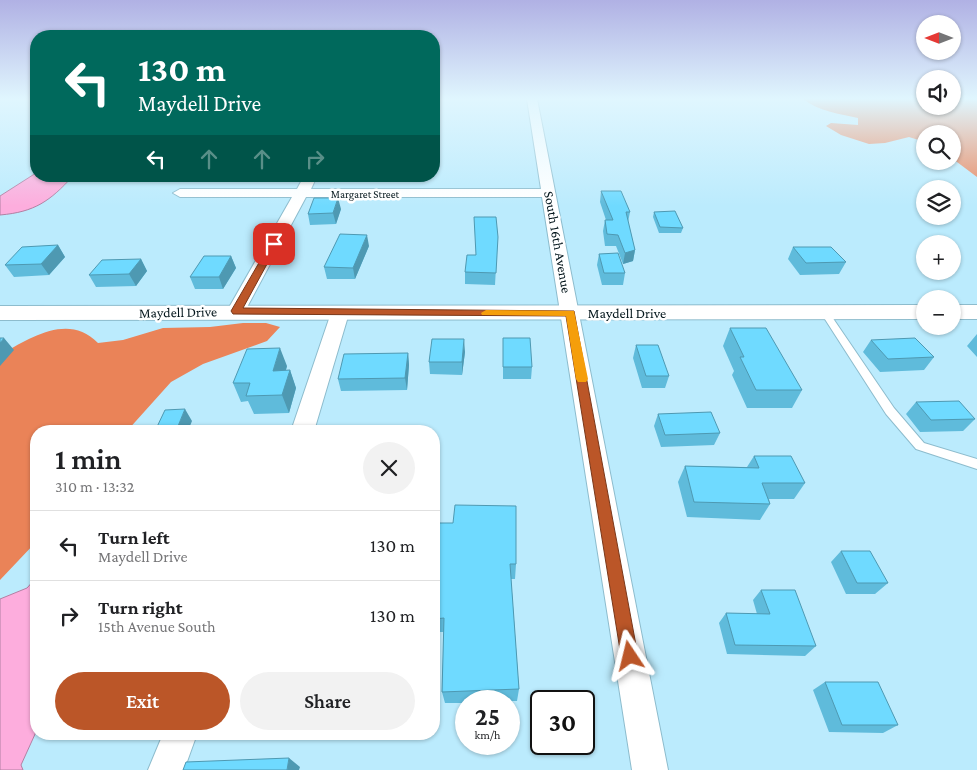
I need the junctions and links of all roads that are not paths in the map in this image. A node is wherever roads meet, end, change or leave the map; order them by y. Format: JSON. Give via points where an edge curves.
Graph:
{"nodes":[{"id":1,"x":539,"y":135,"type":"edge"},
{"id":2,"x":308,"y":182,"type":"edge"},
{"id":3,"x":180,"y":193,"type":"dead end"},
{"id":4,"x":549,"y":193,"type":"junction"},
{"id":5,"x":302,"y":194,"type":"junction"},
{"id":6,"x":236,"y":311,"type":"junction"},
{"id":7,"x":916,"y":312,"type":"edge"},
{"id":8,"x":961,"y":312,"type":"edge"},
{"id":9,"x":977,"y":312,"type":"edge"},
{"id":10,"x":340,"y":313,"type":"junction"},
{"id":11,"x":570,"y":313,"type":"junction"},
{"id":12,"x":825,"y":313,"type":"junction"},
{"id":13,"x":0,"y":314,"type":"edge"},
{"id":14,"x":304,"y":425,"type":"edge"},
{"id":15,"x":977,"y":464,"type":"edge"},
{"id":16,"x":178,"y":740,"type":"edge"},
{"id":17,"x":166,"y":770,"type":"edge"},
{"id":18,"x":650,"y":770,"type":"edge"}],
"edges":[{"from":1,"to":4,"type":"street","name":"South 16th Avenue"},
{"from":2,"to":5,"type":"street"},
{"from":3,"to":5,"type":"street","name":"Margaret Street"},
{"from":4,"to":5,"type":"street","name":"Margaret Street"},
{"from":4,"to":11,"type":"street","name":"South 16th Avenue"},
{"from":5,"to":6,"type":"street"},
{"from":6,"to":10,"type":"street","name":"Maydell Drive"},
{"from":6,"to":13,"type":"street","name":"Maydell Drive"},
{"from":7,"to":12,"type":"street","name":"Maydell Drive"},
{"from":8,"to":9,"type":"street"},
{"from":10,"to":11,"type":"street","name":"Maydell Drive"},
{"from":10,"to":14,"type":"street"},
{"from":11,"to":12,"type":"street","name":"Maydell Drive"},
{"from":11,"to":18,"type":"street","name":"South 16th Avenue"},
{"from":12,"to":15,"type":"lane","via":[[890,411],[920,446]]},
{"from":16,"to":17,"type":"street"}]}
